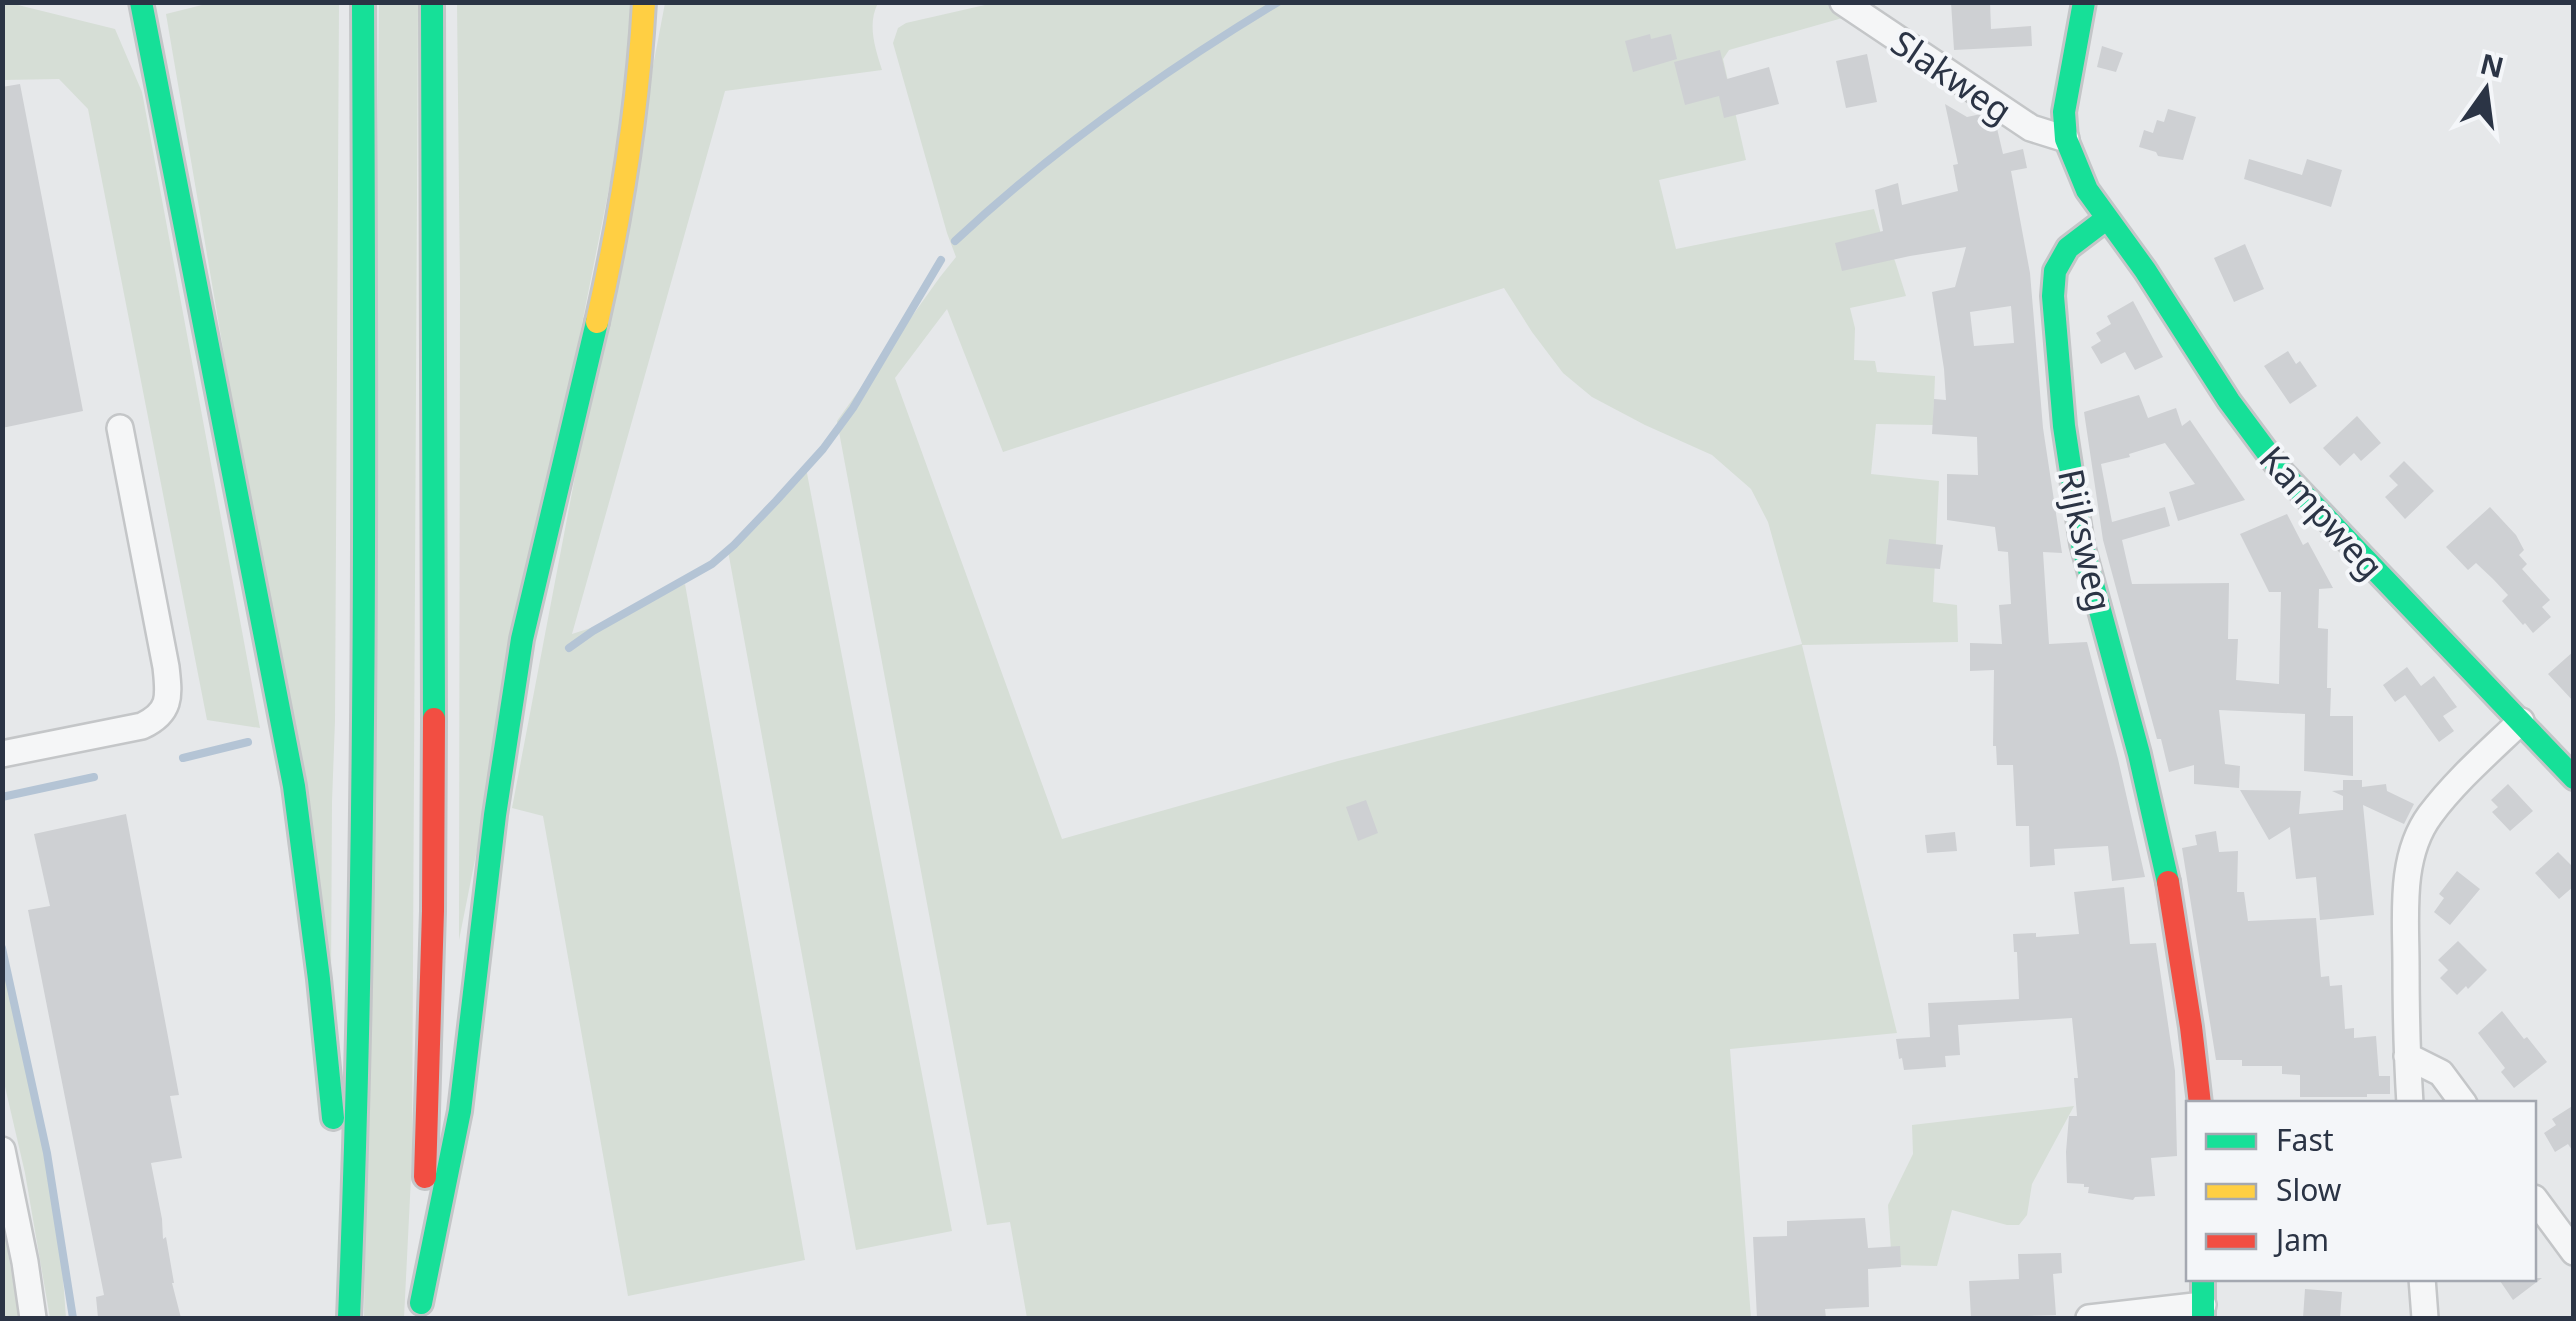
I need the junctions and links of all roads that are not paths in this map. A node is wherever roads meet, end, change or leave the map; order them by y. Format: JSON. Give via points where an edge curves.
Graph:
{"nodes":[{"id":1,"x":141,"y":2,"type":"edge"},
{"id":2,"x":363,"y":2,"type":"edge"},
{"id":3,"x":432,"y":2,"type":"edge"},
{"id":4,"x":644,"y":2,"type":"edge"},
{"id":5,"x":1843,"y":2,"type":"edge"},
{"id":6,"x":2084,"y":2,"type":"edge"},
{"id":7,"x":2066,"y":138,"type":"junction"},
{"id":8,"x":2106,"y":219,"type":"junction"},
{"id":9,"x":120,"y":428,"type":"dead end"},
{"id":10,"x":2521,"y":721,"type":"junction"},
{"id":11,"x":2,"y":754,"type":"edge"},
{"id":12,"x":2574,"y":778,"type":"edge"},
{"id":13,"x":2407,"y":1056,"type":"junction"},
{"id":14,"x":2200,"y":1101,"type":"edge"},
{"id":15,"x":2410,"y":1101,"type":"edge"},
{"id":16,"x":2462,"y":1101,"type":"edge"},
{"id":17,"x":2,"y":1150,"type":"edge"},
{"id":18,"x":2536,"y":1201,"type":"edge"},
{"id":19,"x":2574,"y":1252,"type":"edge"},
{"id":20,"x":2203,"y":1281,"type":"edge"},
{"id":21,"x":2422,"y":1281,"type":"edge"},
{"id":22,"x":350,"y":1288,"type":"junction"},
{"id":23,"x":421,"y":1311,"type":"edge"},
{"id":24,"x":2203,"y":1312,"type":"edge"},
{"id":25,"x":33,"y":1318,"type":"edge"},
{"id":26,"x":349,"y":1318,"type":"edge"},
{"id":27,"x":2089,"y":1318,"type":"edge"},
{"id":28,"x":2425,"y":1318,"type":"edge"}],
"edges":[{"from":1,"to":22,"type":"main road","via":[[294,786]]},
{"from":2,"to":22,"type":"main road","via":[[366,499]]},
{"from":3,"to":23,"type":"main road","via":[[433,911]]},
{"from":4,"to":23,"type":"main road","via":[[638,96],[616,233],[509,715],[460,1114]]},
{"from":5,"to":7,"type":"street","name":"Slakweg","via":[[2031,128]]},
{"from":6,"to":7,"type":"main road","via":[[2067,87]]},
{"from":7,"to":8,"type":"main road"},
{"from":8,"to":10,"type":"main road","name":"Kampweg","via":[[2271,458]]},
{"from":8,"to":14,"type":"main road","name":"Rijksweg","via":[[2068,248],[2055,271],[2064,426],[2085,557],[2166,873]]},
{"from":9,"to":11,"type":"street","via":[[167,702],[142,726]]},
{"from":10,"to":12,"type":"main road","name":"Kampweg"},
{"from":10,"to":13,"type":"street","via":[[2428,817],[2412,856],[2406,891]]},
{"from":13,"to":15,"type":"street"},
{"from":13,"to":16,"type":"street","via":[[2441,1073]]},
{"from":17,"to":25,"type":"street"},
{"from":18,"to":19,"type":"street"},
{"from":20,"to":24,"type":"main road"},
{"from":21,"to":28,"type":"street"},
{"from":22,"to":26,"type":"main road"},
{"from":24,"to":27,"type":"street"}]}
